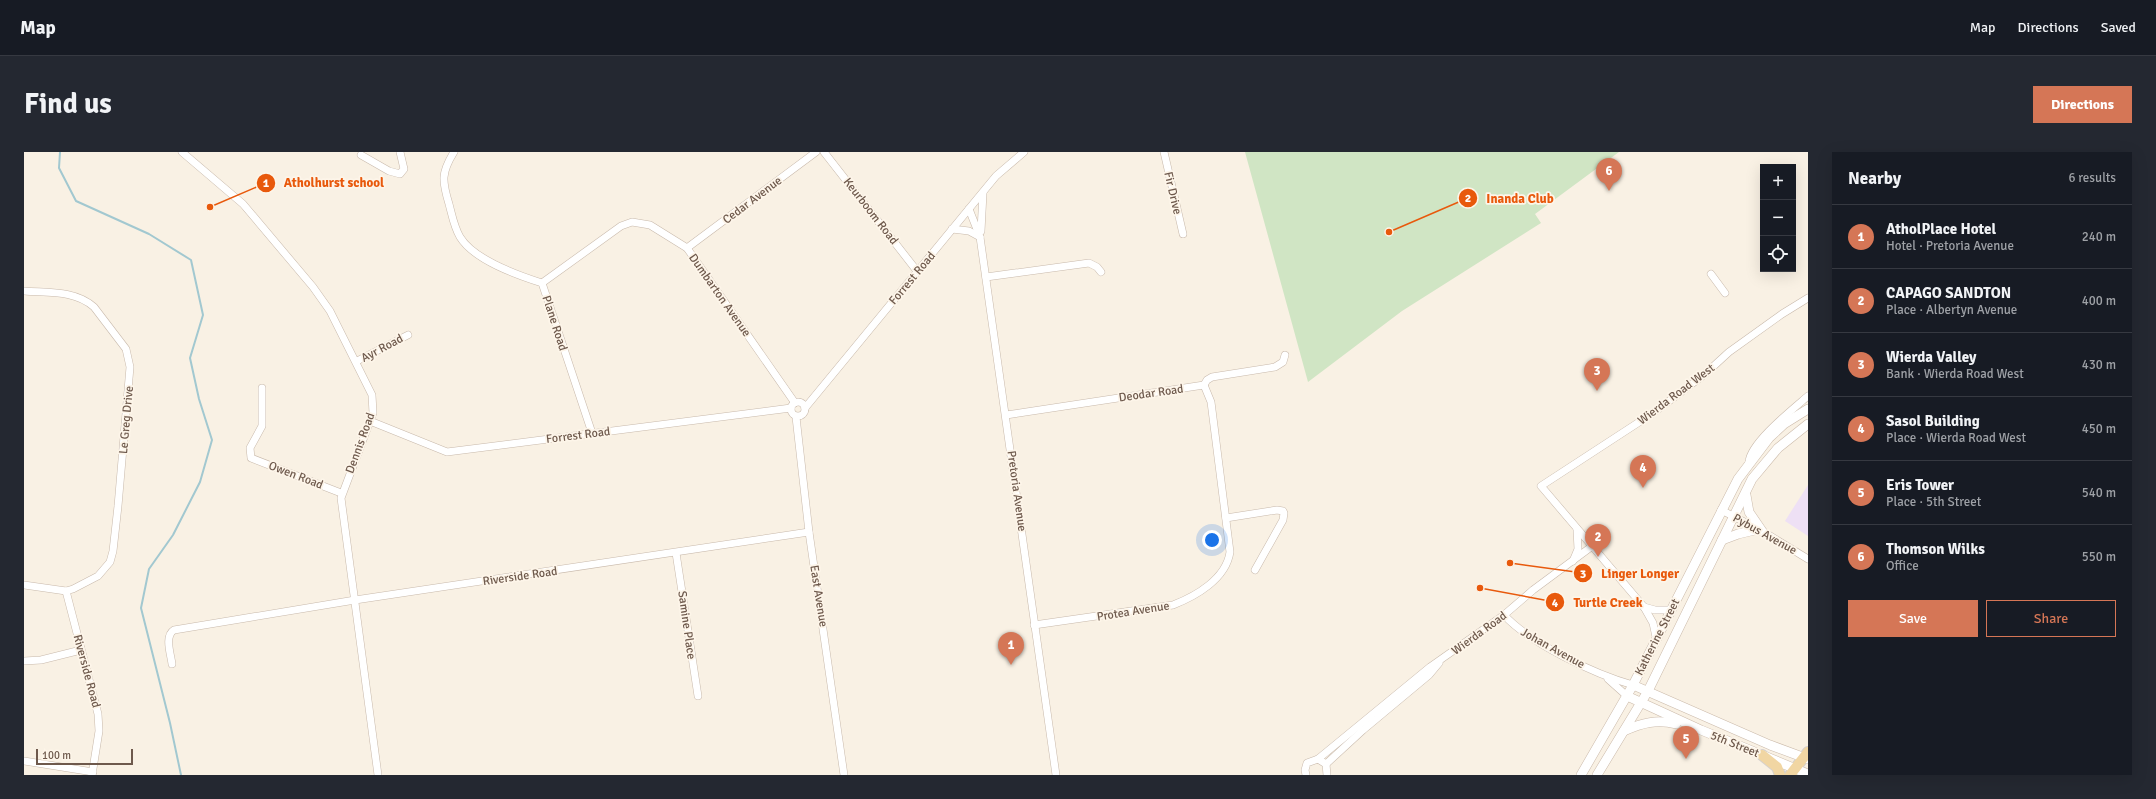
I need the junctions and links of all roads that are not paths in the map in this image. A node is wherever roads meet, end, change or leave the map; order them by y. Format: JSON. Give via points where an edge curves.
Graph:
{"nodes":[{"id":1,"x":400,"y":152,"type":"edge"},
{"id":2,"x":454,"y":152,"type":"edge"},
{"id":3,"x":816,"y":152,"type":"edge"},
{"id":4,"x":824,"y":152,"type":"edge"},
{"id":5,"x":1024,"y":152,"type":"edge"},
{"id":6,"x":1164,"y":152,"type":"edge"},
{"id":7,"x":185,"y":153,"type":"edge"},
{"id":8,"x":361,"y":155,"type":"dead end"},
{"id":9,"x":982,"y":193,"type":"junction"},
{"id":10,"x":969,"y":209,"type":"junction"},
{"id":11,"x":952,"y":229,"type":"junction"},
{"id":12,"x":1183,"y":234,"type":"dead end"},
{"id":13,"x":980,"y":237,"type":"junction"},
{"id":14,"x":687,"y":248,"type":"junction"},
{"id":15,"x":917,"y":271,"type":"junction"},
{"id":16,"x":1100,"y":272,"type":"dead end"},
{"id":17,"x":1712,"y":274,"type":"dead end"},
{"id":18,"x":986,"y":277,"type":"junction"},
{"id":19,"x":542,"y":283,"type":"junction"},
{"id":20,"x":24,"y":291,"type":"edge"},
{"id":21,"x":1726,"y":293,"type":"dead end"},
{"id":22,"x":1808,"y":298,"type":"edge"},
{"id":23,"x":408,"y":335,"type":"dead end"},
{"id":24,"x":1285,"y":355,"type":"dead end"},
{"id":25,"x":356,"y":361,"type":"junction"},
{"id":26,"x":1204,"y":385,"type":"junction"},
{"id":27,"x":262,"y":388,"type":"dead end"},
{"id":28,"x":1808,"y":396,"type":"edge"},
{"id":29,"x":793,"y":405,"type":"junction"},
{"id":30,"x":805,"y":408,"type":"junction"},
{"id":31,"x":1808,"y":409,"type":"edge"},
{"id":32,"x":1006,"y":415,"type":"junction"},
{"id":33,"x":796,"y":417,"type":"junction"},
{"id":34,"x":370,"y":421,"type":"junction"},
{"id":35,"x":1808,"y":424,"type":"edge"},
{"id":36,"x":592,"y":433,"type":"junction"},
{"id":37,"x":1749,"y":462,"type":"junction"},
{"id":38,"x":341,"y":493,"type":"junction"},
{"id":39,"x":1746,"y":493,"type":"junction"},
{"id":40,"x":1721,"y":510,"type":"junction"},
{"id":41,"x":1734,"y":516,"type":"junction"},
{"id":42,"x":1226,"y":518,"type":"junction"},
{"id":43,"x":1577,"y":530,"type":"junction"},
{"id":44,"x":1761,"y":530,"type":"junction"},
{"id":45,"x":809,"y":532,"type":"junction"},
{"id":46,"x":1722,"y":540,"type":"junction"},
{"id":47,"x":1591,"y":547,"type":"junction"},
{"id":48,"x":676,"y":553,"type":"junction"},
{"id":49,"x":1808,"y":559,"type":"edge"},
{"id":50,"x":1573,"y":561,"type":"junction"},
{"id":51,"x":1255,"y":570,"type":"dead end"},
{"id":52,"x":24,"y":585,"type":"edge"},
{"id":53,"x":66,"y":590,"type":"junction"},
{"id":54,"x":354,"y":600,"type":"junction"},
{"id":55,"x":1644,"y":607,"type":"junction"},
{"id":56,"x":1671,"y":610,"type":"junction"},
{"id":57,"x":1504,"y":615,"type":"junction"},
{"id":58,"x":1034,"y":626,"type":"junction"},
{"id":59,"x":1656,"y":637,"type":"junction"},
{"id":60,"x":81,"y":650,"type":"junction"},
{"id":61,"x":24,"y":661,"type":"edge"},
{"id":62,"x":172,"y":664,"type":"dead end"},
{"id":63,"x":1606,"y":677,"type":"junction"},
{"id":64,"x":1633,"y":685,"type":"junction"},
{"id":65,"x":1648,"y":691,"type":"junction"},
{"id":66,"x":698,"y":696,"type":"dead end"},
{"id":67,"x":1627,"y":696,"type":"junction"},
{"id":68,"x":1640,"y":703,"type":"junction"},
{"id":69,"x":1383,"y":710,"type":"junction"},
{"id":70,"x":1701,"y":730,"type":"junction"},
{"id":71,"x":1624,"y":731,"type":"junction"},
{"id":72,"x":1762,"y":755,"type":"junction"},
{"id":73,"x":1806,"y":756,"type":"edge"},
{"id":74,"x":1318,"y":759,"type":"junction"},
{"id":75,"x":24,"y":761,"type":"edge"},
{"id":76,"x":1326,"y":764,"type":"junction"},
{"id":77,"x":1793,"y":772,"type":"edge"},
{"id":78,"x":92,"y":773,"type":"edge"},
{"id":79,"x":1305,"y":774,"type":"edge"},
{"id":80,"x":1328,"y":774,"type":"edge"},
{"id":81,"x":1808,"y":774,"type":"edge"},
{"id":82,"x":378,"y":775,"type":"edge"},
{"id":83,"x":844,"y":775,"type":"edge"},
{"id":84,"x":1056,"y":775,"type":"edge"},
{"id":85,"x":1581,"y":775,"type":"edge"},
{"id":86,"x":1597,"y":775,"type":"edge"},
{"id":87,"x":1780,"y":775,"type":"edge"}],
"edges":[{"from":1,"to":8,"type":"street","via":[[404,169],[400,174],[389,171]]},
{"from":2,"to":19,"type":"street","name":"Plane Road","via":[[445,170],[443,183],[459,235],[468,246],[483,257]]},
{"from":3,"to":14,"type":"street","name":"Cedar Avenue"},
{"from":4,"to":15,"type":"street","name":"Keurboom Road"},
{"from":5,"to":9,"type":"street","name":"Forrest Road","via":[[1005,167]]},
{"from":6,"to":12,"type":"street","name":"Fir Drive"},
{"from":7,"to":25,"type":"street","name":"Dennis Road","via":[[243,204],[313,287],[330,311]]},
{"from":9,"to":10,"type":"street","name":"Forrest Road"},
{"from":9,"to":13,"type":"street"},
{"from":10,"to":11,"type":"street","name":"Forrest Road"},
{"from":10,"to":13,"type":"street","name":"Pretoria Avenue"},
{"from":11,"to":13,"type":"street","via":[[969,231]]},
{"from":11,"to":15,"type":"street","name":"Forrest Road"},
{"from":13,"to":18,"type":"street","name":"Pretoria Avenue"},
{"from":14,"to":19,"type":"street","name":"Dumbarton Avenue","via":[[650,225],[632,222],[621,226]]},
{"from":14,"to":29,"type":"street","name":"Dumbarton Avenue"},
{"from":15,"to":30,"type":"street","name":"Forrest Road"},
{"from":16,"to":18,"type":"street","via":[[1090,263]]},
{"from":17,"to":21,"type":"street"},
{"from":18,"to":32,"type":"street","name":"Pretoria Avenue"},
{"from":19,"to":36,"type":"street","name":"Plane Road"},
{"from":20,"to":53,"type":"street","name":"Le Greg Drive","via":[[73,295],[88,301],[122,343],[130,364],[113,555],[107,568],[98,576],[76,589]]},
{"from":22,"to":43,"type":"street","name":"Wierda Road West","via":[[1728,352],[1705,374],[1653,413],[1541,486]]},
{"from":23,"to":25,"type":"street","name":"Ayr Road"},
{"from":24,"to":26,"type":"street","name":"Deodar Road","via":[[1283,362],[1275,367],[1214,376]]},
{"from":25,"to":34,"type":"street","name":"Dennis Road","via":[[374,401]]},
{"from":26,"to":32,"type":"street","name":"Deodar Road"},
{"from":26,"to":42,"type":"street","name":"Protea Avenue","via":[[1211,402]]},
{"from":27,"to":38,"type":"street","name":"Owen Road","via":[[262,426],[250,448],[251,458]]},
{"from":28,"to":37,"type":"street","via":[[1767,433],[1750,456]]},
{"from":29,"to":30,"type":"street","via":[[801,403]]},
{"from":29,"to":33,"type":"street","via":[[792,414]]},
{"from":29,"to":36,"type":"street","name":"Forrest Road"},
{"from":30,"to":33,"type":"street","via":[[804,413]]},
{"from":31,"to":37,"type":"main road","name":"Katherine Street","via":[[1784,424]]},
{"from":32,"to":58,"type":"street","name":"Pretoria Avenue"},
{"from":33,"to":45,"type":"street","name":"East Avenue"},
{"from":34,"to":36,"type":"street","name":"Forrest Road","via":[[447,452]]},
{"from":34,"to":38,"type":"street","name":"Dennis Road"},
{"from":35,"to":39,"type":"main road","name":"Katherine Street","via":[[1785,441],[1767,459],[1752,479]]},
{"from":37,"to":40,"type":"main road","name":"Katherine Street"},
{"from":38,"to":54,"type":"street","name":"Dennis Road"},
{"from":39,"to":41,"type":"main road","name":"Katherine Street"},
{"from":39,"to":44,"type":"main road","via":[[1749,512]]},
{"from":40,"to":41,"type":"street","name":"Pybus Avenue"},
{"from":40,"to":56,"type":"main road","name":"Katherine Street"},
{"from":41,"to":44,"type":"street","name":"Pybus Avenue"},
{"from":41,"to":46,"type":"main road","name":"Katherine Street"},
{"from":42,"to":51,"type":"street","via":[[1283,511],[1283,520]]},
{"from":42,"to":58,"type":"street","name":"Protea Avenue","via":[[1230,552],[1228,562],[1221,574],[1194,596],[1160,608]]},
{"from":43,"to":47,"type":"street"},
{"from":43,"to":50,"type":"street","via":[[1578,549]]},
{"from":44,"to":46,"type":"main road"},
{"from":44,"to":49,"type":"street","name":"Pybus Avenue"},
{"from":45,"to":48,"type":"street","name":"Riverside Road"},
{"from":45,"to":83,"type":"street","name":"East Avenue"},
{"from":46,"to":65,"type":"main road","name":"Katherine Street"},
{"from":47,"to":50,"type":"street","name":"Wierda Road"},
{"from":47,"to":55,"type":"street"},
{"from":48,"to":54,"type":"street","name":"Riverside Road"},
{"from":48,"to":66,"type":"street","name":"Samine Place"},
{"from":50,"to":57,"type":"street","name":"Wierda Road"},
{"from":52,"to":53,"type":"street"},
{"from":53,"to":60,"type":"street","name":"Riverside Road"},
{"from":54,"to":62,"type":"street","name":"Riverside Road","via":[[171,631],[169,637]]},
{"from":54,"to":82,"type":"street","name":"Dennis Road"},
{"from":55,"to":56,"type":"street"},
{"from":55,"to":59,"type":"street","via":[[1653,624]]},
{"from":56,"to":59,"type":"main road","name":"Katherine Street"},
{"from":57,"to":63,"type":"street","name":"Johan Avenue","via":[[1524,634]]},
{"from":57,"to":69,"type":"street","name":"Wierda Road","via":[[1442,660]]},
{"from":58,"to":84,"type":"street","name":"Pretoria Avenue"},
{"from":59,"to":64,"type":"main road","name":"Katherine Street"},
{"from":60,"to":61,"type":"street","via":[[41,660]]},
{"from":60,"to":78,"type":"street","name":"Riverside Road","via":[[98,714],[99,730]]},
{"from":63,"to":64,"type":"street","name":"Johan Avenue"},
{"from":63,"to":67,"type":"street","name":"Johan Avenue"},
{"from":64,"to":65,"type":"main road","name":"5th Street"},
{"from":64,"to":67,"type":"main road","name":"Katherine Street"},
{"from":65,"to":68,"type":"main road","name":"Katherine Street"},
{"from":65,"to":73,"type":"main road","name":"5th Street","via":[[1754,738]]},
{"from":67,"to":68,"type":"main road","name":"5th Street"},
{"from":67,"to":85,"type":"main road","name":"Katherine Street"},
{"from":68,"to":70,"type":"main road","name":"5th Street"},
{"from":68,"to":71,"type":"main road","name":"Katherine Street"},
{"from":69,"to":74,"type":"street","name":"Wierda Road"},
{"from":69,"to":76,"type":"street","name":"Wierda Road"},
{"from":70,"to":71,"type":"main road","via":[[1660,720]]},
{"from":70,"to":72,"type":"main road","name":"5th Street"},
{"from":71,"to":86,"type":"main road","name":"Katherine Street"},
{"from":72,"to":77,"type":"main road","name":"5th Street"},
{"from":72,"to":87,"type":"main road","via":[[1777,767]]},
{"from":73,"to":77,"type":"main road"},
{"from":74,"to":76,"type":"street"},
{"from":74,"to":79,"type":"street","name":"Wierda Road","via":[[1307,764]]},
{"from":75,"to":78,"type":"street"},
{"from":76,"to":80,"type":"street"},
{"from":77,"to":81,"type":"main road","name":"5th Street"}]}
